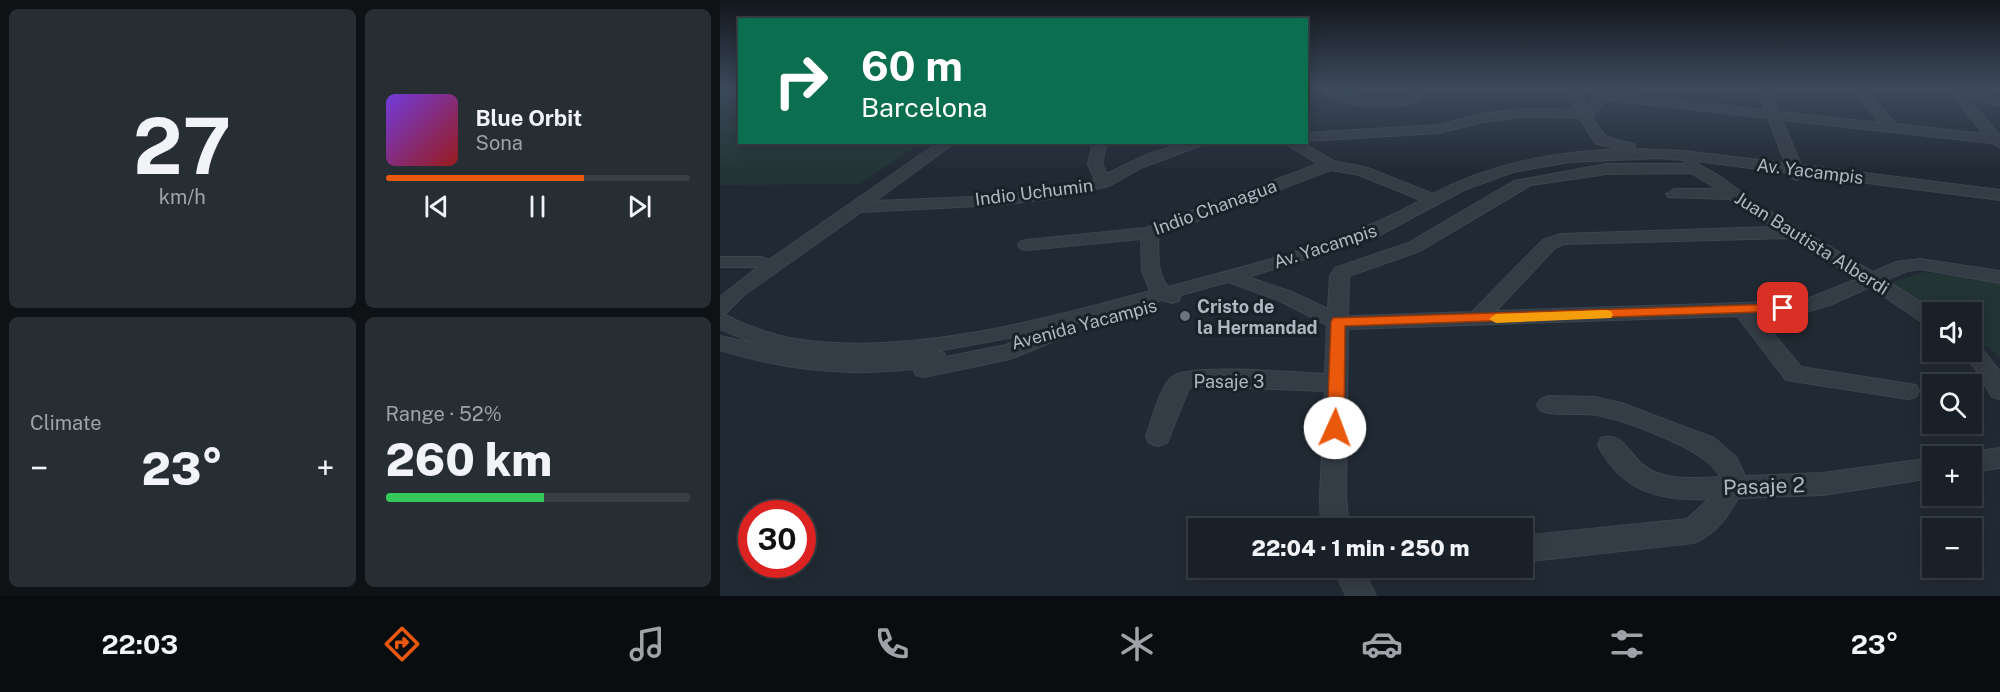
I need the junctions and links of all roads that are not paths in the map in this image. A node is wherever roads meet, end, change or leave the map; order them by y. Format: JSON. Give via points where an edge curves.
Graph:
{"nodes":[{"id":1,"x":1494,"y":116,"type":"edge"},
{"id":2,"x":1585,"y":116,"type":"edge"},
{"id":3,"x":1774,"y":116,"type":"joint"},
{"id":4,"x":1881,"y":116,"type":"edge"},
{"id":5,"x":1976,"y":116,"type":"edge"},
{"id":6,"x":1893,"y":129,"type":"junction"},
{"id":7,"x":1308,"y":136,"type":"edge"},
{"id":8,"x":1998,"y":141,"type":"edge"},
{"id":9,"x":935,"y":144,"type":"edge"},
{"id":10,"x":946,"y":144,"type":"edge"},
{"id":11,"x":1100,"y":144,"type":"edge"},
{"id":12,"x":1197,"y":144,"type":"edge"},
{"id":13,"x":1293,"y":144,"type":"edge"},
{"id":14,"x":1654,"y":152,"type":"junction"},
{"id":15,"x":1330,"y":165,"type":"junction"},
{"id":16,"x":1692,"y":165,"type":"junction"},
{"id":17,"x":1796,"y":172,"type":"junction"},
{"id":18,"x":1104,"y":183,"type":"junction"},
{"id":19,"x":1674,"y":194,"type":"dead end"},
{"id":20,"x":1732,"y":194,"type":"junction"},
{"id":21,"x":2000,"y":195,"type":"edge"},
{"id":22,"x":1434,"y":200,"type":"junction"},
{"id":23,"x":2000,"y":201,"type":"edge"},
{"id":24,"x":856,"y":207,"type":"junction"},
{"id":25,"x":1794,"y":232,"type":"junction"},
{"id":26,"x":1149,"y":233,"type":"junction"},
{"id":27,"x":1027,"y":245,"type":"dead end"},
{"id":28,"x":720,"y":262,"type":"edge"},
{"id":29,"x":761,"y":262,"type":"junction"},
{"id":30,"x":1280,"y":271,"type":"junction"},
{"id":31,"x":2000,"y":277,"type":"edge"},
{"id":32,"x":1235,"y":279,"type":"junction"},
{"id":33,"x":1874,"y":280,"type":"junction"},
{"id":34,"x":720,"y":289,"type":"edge"},
{"id":35,"x":1161,"y":294,"type":"junction"},
{"id":36,"x":1285,"y":296,"type":"junction"},
{"id":37,"x":1180,"y":299,"type":"junction"},
{"id":38,"x":720,"y":308,"type":"edge"},
{"id":39,"x":1743,"y":310,"type":"junction"},
{"id":40,"x":1922,"y":312,"type":"edge"},
{"id":41,"x":1477,"y":319,"type":"junction"},
{"id":42,"x":720,"y":320,"type":"edge"},
{"id":43,"x":1338,"y":322,"type":"junction"},
{"id":44,"x":1057,"y":332,"type":"junction"},
{"id":45,"x":720,"y":343,"type":"edge"},
{"id":46,"x":720,"y":354,"type":"edge"},
{"id":47,"x":1982,"y":362,"type":"edge"},
{"id":48,"x":1337,"y":383,"type":"junction"},
{"id":49,"x":1908,"y":391,"type":"dead end"},
{"id":50,"x":2000,"y":391,"type":"edge"},
{"id":51,"x":1549,"y":405,"type":"dead end"},
{"id":52,"x":1158,"y":436,"type":"dead end"},
{"id":53,"x":1610,"y":445,"type":"dead end"},
{"id":54,"x":2000,"y":458,"type":"edge"},
{"id":55,"x":1982,"y":460,"type":"edge"},
{"id":56,"x":1922,"y":469,"type":"edge"},
{"id":57,"x":1731,"y":487,"type":"junction"},
{"id":58,"x":1334,"y":518,"type":"edge"},
{"id":59,"x":1533,"y":548,"type":"edge"},
{"id":60,"x":1352,"y":578,"type":"edge"},
{"id":61,"x":1361,"y":596,"type":"edge"}],
"edges":[{"from":1,"to":7,"type":"street","via":[[1430,130]]},
{"from":2,"to":14,"type":"street","via":[[1601,141]]},
{"from":3,"to":6,"type":"street"},
{"from":3,"to":17,"type":"street"},
{"from":4,"to":6,"type":"street"},
{"from":5,"to":8,"type":"street"},
{"from":6,"to":8,"type":"street"},
{"from":9,"to":29,"type":"street"},
{"from":10,"to":24,"type":"street"},
{"from":11,"to":18,"type":"street","via":[[1095,164]]},
{"from":12,"to":18,"type":"street","name":"Indio Uchumin","via":[[1153,158]]},
{"from":13,"to":15,"type":"street"},
{"from":14,"to":17,"type":"street","name":"Av. Yacampis"},
{"from":14,"to":22,"type":"street","name":"Av. Yacampis","via":[[1562,159],[1510,169],[1478,178]]},
{"from":15,"to":22,"type":"street","via":[[1363,171]]},
{"from":15,"to":26,"type":"street","name":"Indio Chanagua"},
{"from":16,"to":17,"type":"street","name":"Avenida Yacampis"},
{"from":16,"to":20,"type":"street","name":"Juan Bautista Alberdi"},
{"from":16,"to":30,"type":"street","name":"Avenida Yacampis","via":[[1666,160],[1615,161],[1502,179],[1378,239]]},
{"from":16,"to":43,"type":"street","via":[[1607,169],[1519,184],[1414,247],[1342,272]]},
{"from":17,"to":21,"type":"street","name":"Av. Yacampis"},
{"from":17,"to":23,"type":"street","name":"Avenida Yacampis"},
{"from":18,"to":24,"type":"street","name":"Indio Uchumin","via":[[1006,199]]},
{"from":19,"to":20,"type":"street"},
{"from":20,"to":25,"type":"street","name":"Juan Bautista Alberdi"},
{"from":22,"to":32,"type":"street","name":"Av. Yacampis","via":[[1359,238]]},
{"from":24,"to":38,"type":"street","via":[[737,291]]},
{"from":25,"to":33,"type":"street","name":"Juan Bautista Alberdi"},
{"from":25,"to":41,"type":"street","via":[[1561,239],[1549,244]]},
{"from":26,"to":27,"type":"street","name":"Indio Chanagua"},
{"from":26,"to":35,"type":"street","via":[[1153,285]]},
{"from":28,"to":29,"type":"street"},
{"from":29,"to":34,"type":"street"},
{"from":30,"to":32,"type":"street","name":"Avenida Yacampis"},
{"from":30,"to":36,"type":"street","via":[[1279,286]]},
{"from":31,"to":33,"type":"street","via":[[1920,264]]},
{"from":32,"to":35,"type":"street","name":"Av. Yacampis"},
{"from":32,"to":36,"type":"street"},
{"from":32,"to":37,"type":"street","name":"Avenida Yacampis"},
{"from":33,"to":39,"type":"street","via":[[1803,307]]},
{"from":33,"to":40,"type":"street","name":"Juan Bautista Alberdi"},
{"from":35,"to":37,"type":"street"},
{"from":35,"to":42,"type":"street","name":"Av. Yacampis","via":[[1019,331],[915,347],[840,351],[785,345]]},
{"from":36,"to":43,"type":"street"},
{"from":37,"to":44,"type":"street","name":"Avenida Yacampis"},
{"from":39,"to":41,"type":"street"},
{"from":39,"to":49,"type":"street","via":[[1794,374]]},
{"from":41,"to":43,"type":"street"},
{"from":43,"to":48,"type":"street"},
{"from":44,"to":45,"type":"street","name":"Avenida Yacampis","via":[[975,352],[875,364],[779,359]]},
{"from":44,"to":46,"type":"street","via":[[1010,352],[944,366],[859,376],[777,369]]},
{"from":47,"to":50,"type":"street"},
{"from":48,"to":52,"type":"street","name":"Pasaje 3","via":[[1198,378],[1182,381],[1176,387]]},
{"from":48,"to":58,"type":"street"},
{"from":51,"to":57,"type":"street","via":[[1594,406],[1621,412],[1705,445],[1727,465]]},
{"from":53,"to":57,"type":"street","name":"Pasaje 2","via":[[1633,472],[1655,485]]},
{"from":54,"to":55,"type":"street"},
{"from":56,"to":57,"type":"street","name":"Pasaje 2","via":[[1823,484]]},
{"from":57,"to":59,"type":"street","via":[[1718,509],[1693,531]]},
{"from":60,"to":61,"type":"street"}]}
